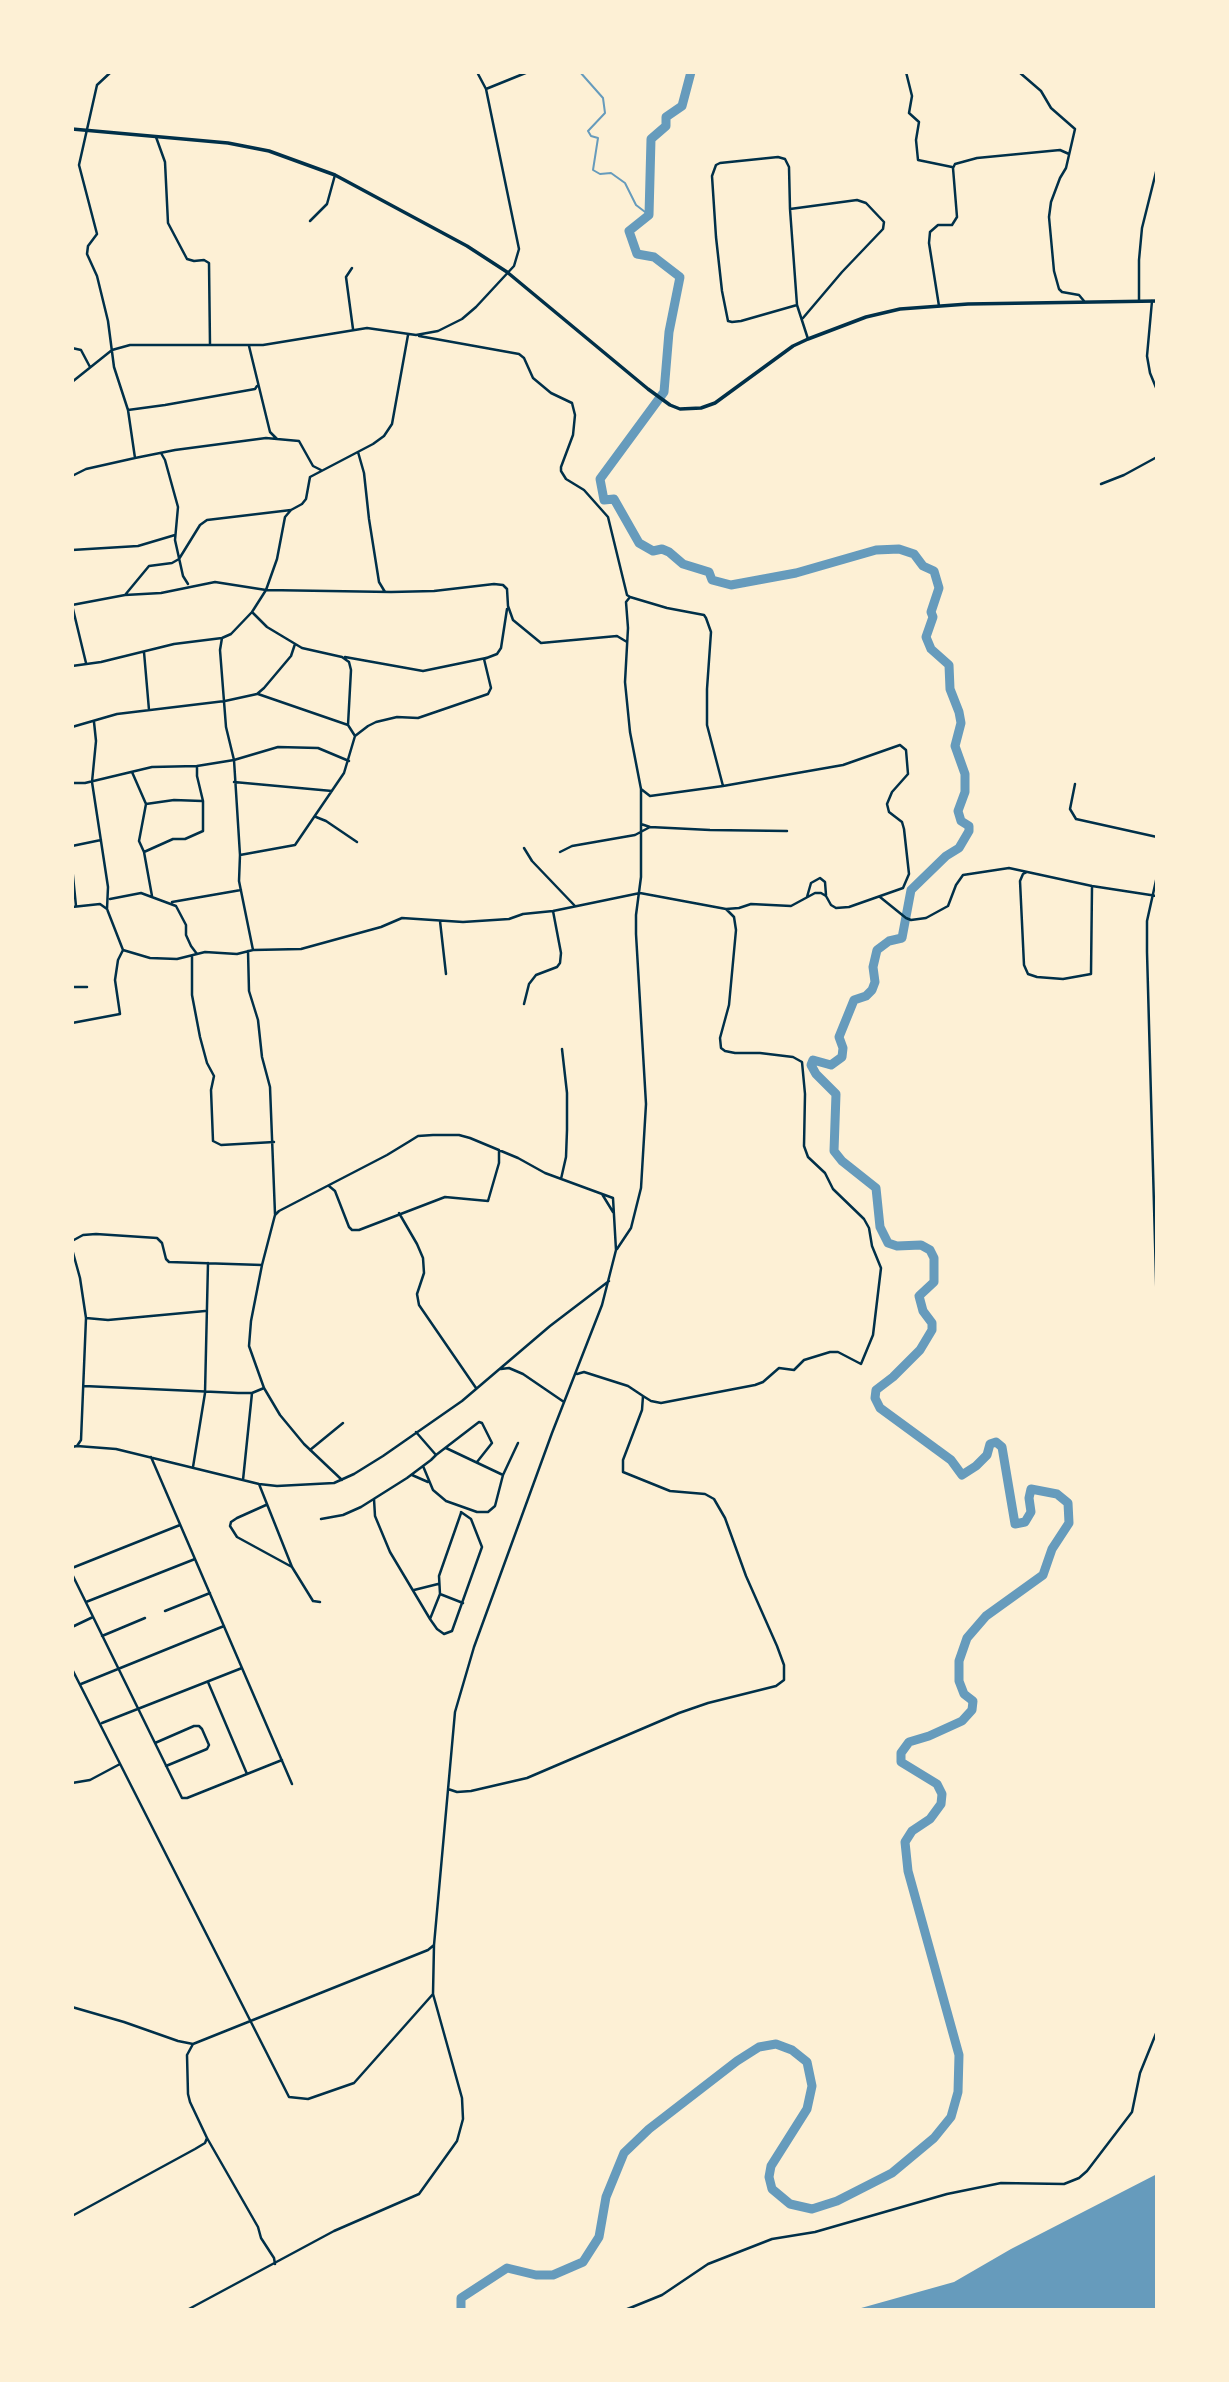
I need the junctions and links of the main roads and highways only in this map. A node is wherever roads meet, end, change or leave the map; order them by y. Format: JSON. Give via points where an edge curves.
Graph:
{"nodes":[{"id":1,"x":72,"y":129,"type":"edge"},
{"id":2,"x":1155,"y":301,"type":"edge"}],
"edges":[{"from":1,"to":2,"type":"main road","via":[[228,142],[335,175],[507,272],[655,394],[670,405],[690,410],[715,402],[793,346],[866,317],[900,309]]}]}
